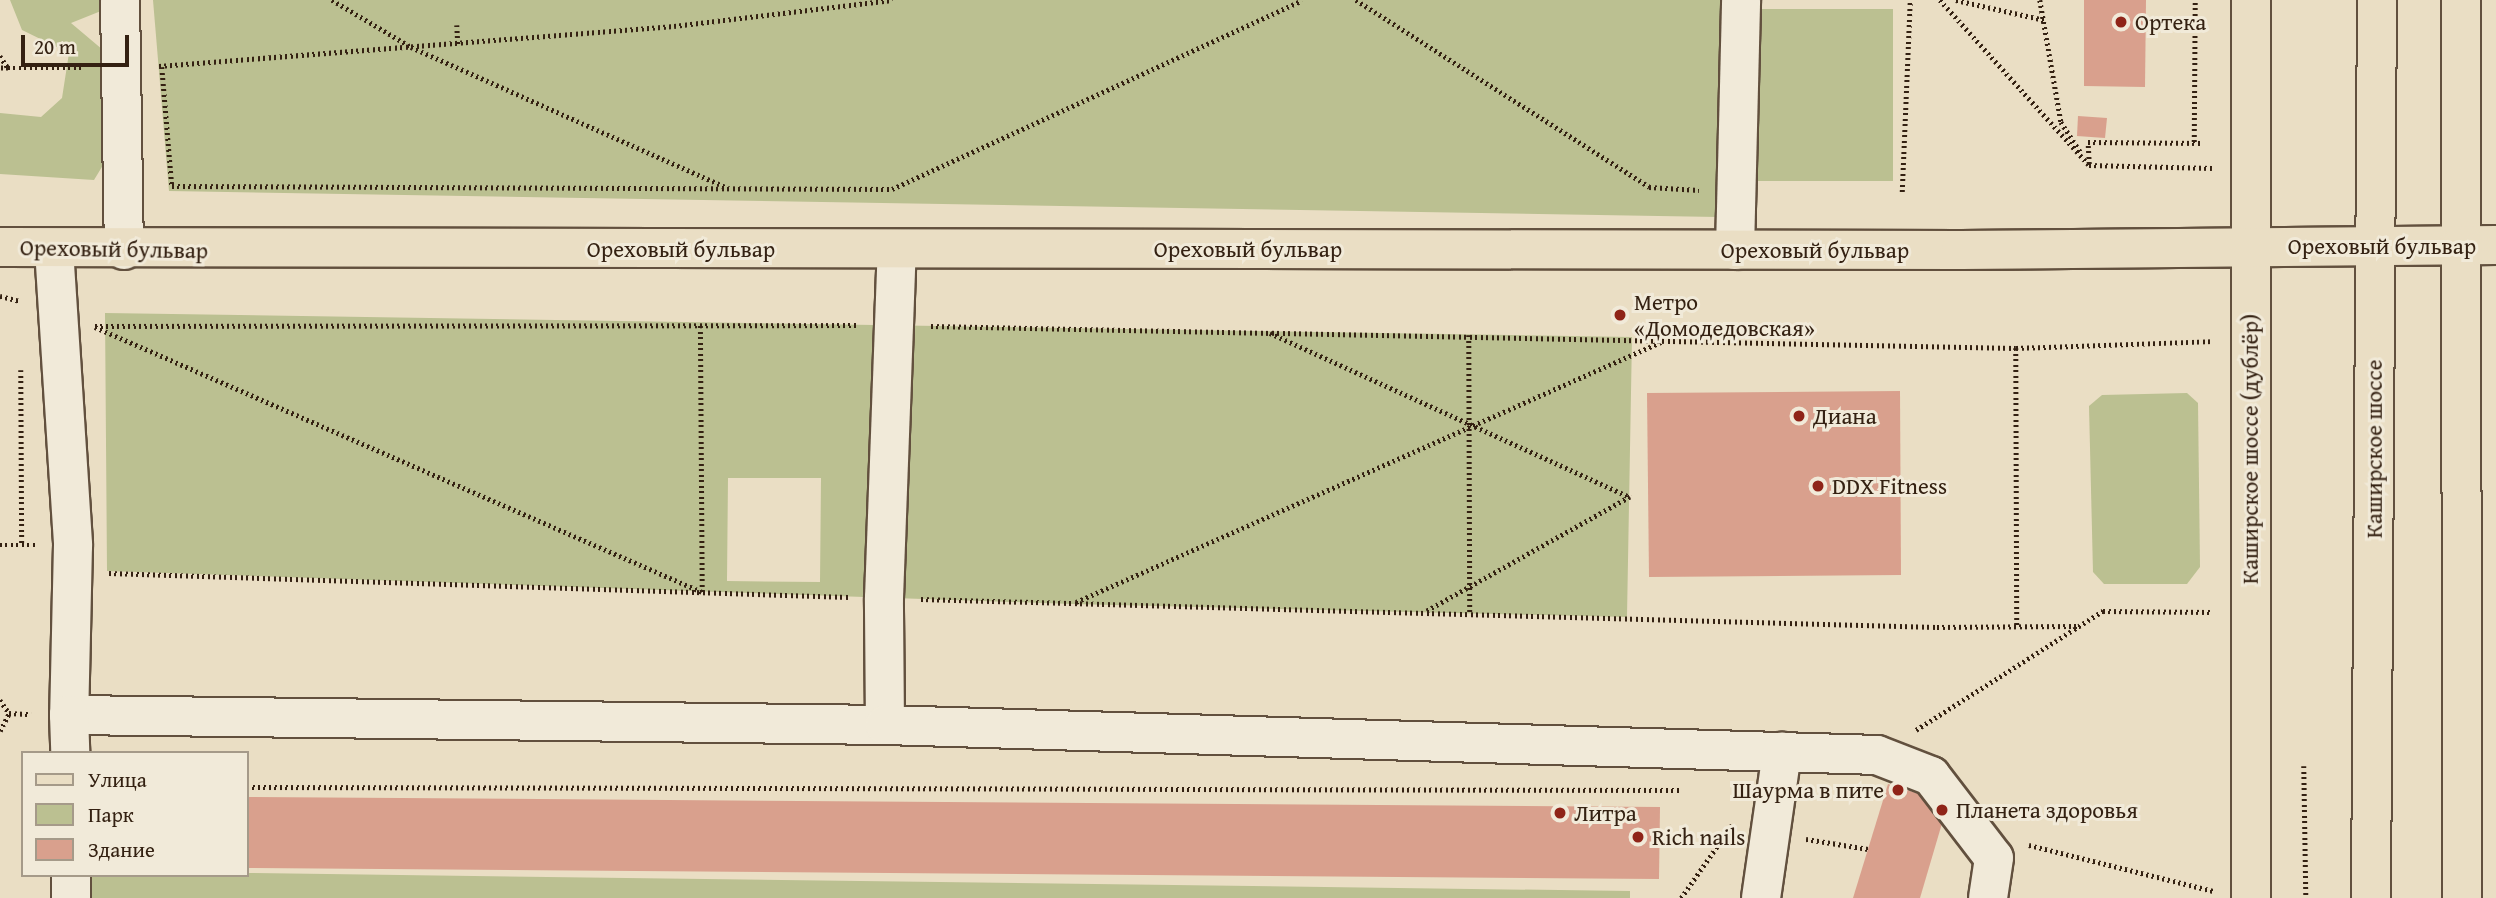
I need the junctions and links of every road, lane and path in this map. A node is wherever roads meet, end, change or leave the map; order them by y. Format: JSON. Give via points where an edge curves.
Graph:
{"nodes":[{"id":1,"x":120,"y":0,"type":"edge"},
{"id":2,"x":332,"y":0,"type":"edge"},
{"id":3,"x":892,"y":0,"type":"edge"},
{"id":4,"x":1302,"y":0,"type":"edge"},
{"id":5,"x":1356,"y":0,"type":"edge"},
{"id":6,"x":1741,"y":0,"type":"edge"},
{"id":7,"x":1910,"y":0,"type":"edge"},
{"id":8,"x":1940,"y":0,"type":"edge"},
{"id":9,"x":1956,"y":0,"type":"edge"},
{"id":10,"x":2040,"y":0,"type":"edge"},
{"id":11,"x":2195,"y":0,"type":"edge"},
{"id":12,"x":2250,"y":0,"type":"edge"},
{"id":13,"x":2377,"y":0,"type":"edge"},
{"id":14,"x":2461,"y":0,"type":"edge"},
{"id":15,"x":2045,"y":20,"type":"junction"},
{"id":16,"x":457,"y":24,"type":"dead end"},
{"id":17,"x":458,"y":44,"type":"junction"},
{"id":18,"x":411,"y":47,"type":"junction"},
{"id":19,"x":0,"y":56,"type":"edge"},
{"id":20,"x":162,"y":66,"type":"junction"},
{"id":21,"x":0,"y":68,"type":"edge"},
{"id":22,"x":8,"y":68,"type":"junction"},
{"id":23,"x":124,"y":68,"type":"junction"},
{"id":24,"x":2194,"y":142,"type":"junction"},
{"id":25,"x":2202,"y":143,"type":"dead end"},
{"id":26,"x":2089,"y":165,"type":"junction"},
{"id":27,"x":2213,"y":168,"type":"dead end"},
{"id":28,"x":728,"y":188,"type":"junction"},
{"id":29,"x":1736,"y":191,"type":"junction"},
{"id":30,"x":1902,"y":192,"type":"dead end"},
{"id":31,"x":2479,"y":245,"type":"edge"},
{"id":32,"x":0,"y":247,"type":"edge"},
{"id":33,"x":2249,"y":247,"type":"junction"},
{"id":34,"x":2375,"y":247,"type":"junction"},
{"id":35,"x":897,"y":248,"type":"junction"},
{"id":36,"x":54,"y":249,"type":"junction"},
{"id":37,"x":124,"y":250,"type":"junction"},
{"id":38,"x":1735,"y":250,"type":"junction"},
{"id":39,"x":0,"y":296,"type":"edge"},
{"id":40,"x":58,"y":324,"type":"junction"},
{"id":41,"x":700,"y":325,"type":"junction"},
{"id":42,"x":894,"y":326,"type":"junction"},
{"id":43,"x":1266,"y":331,"type":"junction"},
{"id":44,"x":1469,"y":335,"type":"junction"},
{"id":45,"x":1665,"y":340,"type":"junction"},
{"id":46,"x":2214,"y":341,"type":"dead end"},
{"id":47,"x":2016,"y":348,"type":"junction"},
{"id":48,"x":21,"y":365,"type":"dead end"},
{"id":49,"x":1469,"y":427,"type":"junction"},
{"id":50,"x":22,"y":545,"type":"dead end"},
{"id":51,"x":73,"y":572,"type":"junction"},
{"id":52,"x":1469,"y":587,"type":"junction"},
{"id":53,"x":702,"y":592,"type":"junction"},
{"id":54,"x":884,"y":598,"type":"junction"},
{"id":55,"x":1073,"y":604,"type":"junction"},
{"id":56,"x":1426,"y":612,"type":"junction"},
{"id":57,"x":1469,"y":612,"type":"junction"},
{"id":58,"x":2211,"y":612,"type":"dead end"},
{"id":59,"x":2017,"y":626,"type":"junction"},
{"id":60,"x":2080,"y":626,"type":"junction"},
{"id":61,"x":9,"y":713,"type":"dead end"},
{"id":62,"x":69,"y":715,"type":"junction"},
{"id":63,"x":885,"y":725,"type":"junction"},
{"id":64,"x":0,"y":731,"type":"edge"},
{"id":65,"x":70,"y":751,"type":"edge"},
{"id":66,"x":1782,"y":752,"type":"junction"},
{"id":67,"x":1877,"y":755,"type":"junction"},
{"id":68,"x":2304,"y":766,"type":"dead end"},
{"id":69,"x":248,"y":787,"type":"edge"},
{"id":70,"x":1686,"y":790,"type":"dead end"},
{"id":71,"x":1770,"y":833,"type":"junction"},
{"id":72,"x":1868,"y":849,"type":"dead end"},
{"id":73,"x":1994,"y":858,"type":"junction"},
{"id":74,"x":71,"y":877,"type":"edge"},
{"id":75,"x":2233,"y":895,"type":"edge"},
{"id":76,"x":71,"y":898,"type":"edge"},
{"id":77,"x":1761,"y":898,"type":"edge"},
{"id":78,"x":1988,"y":898,"type":"edge"},
{"id":79,"x":2306,"y":898,"type":"edge"},
{"id":80,"x":2371,"y":898,"type":"edge"},
{"id":81,"x":2462,"y":898,"type":"edge"}],
"edges":[{"from":1,"to":23,"type":"lane"},
{"from":2,"to":18,"type":"path"},
{"from":3,"to":17,"type":"path","via":[[674,26]]},
{"from":4,"to":28,"type":"path","via":[[892,189]]},
{"from":5,"to":29,"type":"path","via":[[1649,187]]},
{"from":6,"to":29,"type":"lane"},
{"from":7,"to":30,"type":"path"},
{"from":8,"to":26,"type":"path"},
{"from":9,"to":15,"type":"path"},
{"from":10,"to":15,"type":"path"},
{"from":11,"to":24,"type":"path"},
{"from":12,"to":33,"type":"main road","name":"Каширское шоссе (дублёр)"},
{"from":13,"to":34,"type":"main road","name":"Каширское шоссе"},
{"from":14,"to":31,"type":"main road"},
{"from":15,"to":26,"type":"path","via":[[2061,122]]},
{"from":16,"to":17,"type":"path"},
{"from":17,"to":18,"type":"path"},
{"from":18,"to":20,"type":"path"},
{"from":18,"to":28,"type":"path"},
{"from":19,"to":22,"type":"path"},
{"from":20,"to":23,"type":"path"},
{"from":20,"to":28,"type":"path","via":[[172,186]]},
{"from":21,"to":22,"type":"path"},
{"from":22,"to":23,"type":"path"},
{"from":23,"to":37,"type":"lane"},
{"from":24,"to":25,"type":"path"},
{"from":24,"to":26,"type":"path","via":[[2088,142]]},
{"from":26,"to":27,"type":"path"},
{"from":29,"to":38,"type":"lane"},
{"from":31,"to":34,"type":"main road","name":"Ореховый бульвар"},
{"from":31,"to":81,"type":"main road"},
{"from":32,"to":36,"type":"main road","name":"Ореховый бульвар"},
{"from":33,"to":34,"type":"main road","name":"Ореховый бульвар"},
{"from":33,"to":38,"type":"main road","name":"Ореховый бульвар"},
{"from":33,"to":75,"type":"main road","name":"Каширское шоссе (дублёр)"},
{"from":34,"to":80,"type":"main road","name":"Каширское шоссе"},
{"from":35,"to":37,"type":"main road","name":"Ореховый бульвар"},
{"from":35,"to":38,"type":"main road","name":"Ореховый бульвар"},
{"from":35,"to":42,"type":"lane"},
{"from":36,"to":37,"type":"main road","name":"Ореховый бульвар"},
{"from":36,"to":40,"type":"lane"},
{"from":39,"to":40,"type":"path","via":[[20,301],[21,324]]},
{"from":40,"to":51,"type":"lane"},
{"from":41,"to":42,"type":"path"},
{"from":41,"to":53,"type":"path"},
{"from":41,"to":53,"type":"path","via":[[91,326]]},
{"from":42,"to":43,"type":"path"},
{"from":42,"to":54,"type":"lane"},
{"from":43,"to":44,"type":"path"},
{"from":43,"to":49,"type":"path"},
{"from":44,"to":45,"type":"path"},
{"from":44,"to":49,"type":"path"},
{"from":45,"to":47,"type":"path"},
{"from":45,"to":49,"type":"path"},
{"from":46,"to":47,"type":"path"},
{"from":47,"to":59,"type":"path"},
{"from":48,"to":50,"type":"path"},
{"from":49,"to":52,"type":"path"},
{"from":49,"to":52,"type":"path","via":[[1630,497]]},
{"from":49,"to":55,"type":"path"},
{"from":51,"to":53,"type":"path"},
{"from":51,"to":62,"type":"lane"},
{"from":52,"to":56,"type":"path"},
{"from":52,"to":57,"type":"path"},
{"from":53,"to":54,"type":"path"},
{"from":54,"to":55,"type":"path"},
{"from":54,"to":63,"type":"lane"},
{"from":55,"to":56,"type":"path"},
{"from":56,"to":57,"type":"path"},
{"from":57,"to":59,"type":"path"},
{"from":58,"to":60,"type":"path","via":[[2104,611]]},
{"from":59,"to":60,"type":"path"},
{"from":60,"to":67,"type":"path"},
{"from":61,"to":64,"type":"path"},
{"from":62,"to":63,"type":"lane"},
{"from":62,"to":65,"type":"lane"},
{"from":63,"to":66,"type":"lane"},
{"from":66,"to":67,"type":"lane"},
{"from":66,"to":71,"type":"lane"},
{"from":67,"to":73,"type":"lane","via":[[1931,776]]},
{"from":68,"to":79,"type":"path"},
{"from":69,"to":70,"type":"path"},
{"from":71,"to":72,"type":"path"},
{"from":71,"to":77,"type":"lane"},
{"from":73,"to":75,"type":"path","via":[[2012,840]]},
{"from":73,"to":78,"type":"lane"},
{"from":74,"to":76,"type":"lane"}]}
